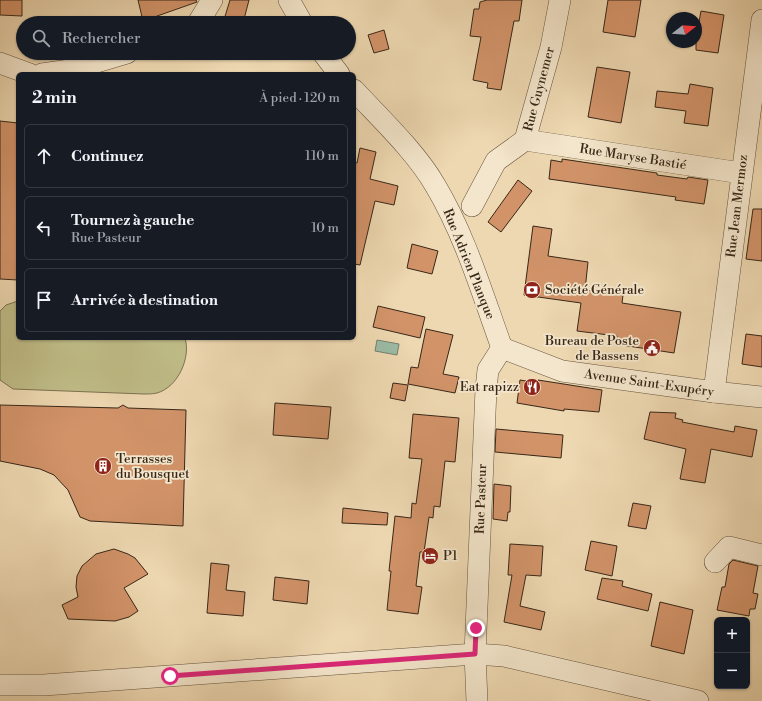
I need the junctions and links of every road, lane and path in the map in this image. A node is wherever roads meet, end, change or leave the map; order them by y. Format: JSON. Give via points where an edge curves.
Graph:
{"nodes":[{"id":1,"x":212,"y":0,"type":"edge"},
{"id":2,"x":289,"y":0,"type":"edge"},
{"id":3,"x":560,"y":0,"type":"edge"},
{"id":4,"x":202,"y":16,"type":"edge"},
{"id":5,"x":298,"y":16,"type":"edge"},
{"id":6,"x":762,"y":20,"type":"edge"},
{"id":7,"x":104,"y":60,"type":"edge"},
{"id":8,"x":328,"y":60,"type":"edge"},
{"id":9,"x":0,"y":63,"type":"edge"},
{"id":10,"x":25,"y":72,"type":"edge"},
{"id":11,"x":56,"y":72,"type":"edge"},
{"id":12,"x":337,"y":72,"type":"edge"},
{"id":13,"x":356,"y":92,"type":"edge"},
{"id":14,"x":525,"y":140,"type":"junction"},
{"id":15,"x":741,"y":173,"type":"junction"},
{"id":16,"x":472,"y":206,"type":"dead end"},
{"id":17,"x":502,"y":348,"type":"junction"},
{"id":18,"x":714,"y":392,"type":"junction"},
{"id":19,"x":759,"y":398,"type":"edge"},
{"id":20,"x":762,"y":555,"type":"edge"},
{"id":21,"x":715,"y":562,"type":"dead end"},
{"id":22,"x":475,"y":654,"type":"junction"},
{"id":23,"x":0,"y":685,"type":"edge"},
{"id":24,"x":476,"y":701,"type":"edge"},
{"id":25,"x":698,"y":701,"type":"edge"}],
"edges":[{"from":1,"to":4,"type":"street"},
{"from":2,"to":5,"type":"street"},
{"from":3,"to":14,"type":"street","name":"Rue Guynemer","via":[[551,47]]},
{"from":6,"to":15,"type":"street","name":"Rue Jean Mermoz"},
{"from":7,"to":11,"type":"street"},
{"from":8,"to":12,"type":"street"},
{"from":9,"to":10,"type":"street"},
{"from":13,"to":17,"type":"street","name":"Rue Adrien Planque","via":[[404,144],[435,184],[460,235]]},
{"from":14,"to":15,"type":"street","name":"Rue Maryse Bastié"},
{"from":14,"to":16,"type":"street","name":"Rue Guynemer","via":[[496,161]]},
{"from":15,"to":18,"type":"street","name":"Rue Jean Mermoz"},
{"from":17,"to":18,"type":"street","name":"Avenue Saint-Exupéry","via":[[562,371]]},
{"from":17,"to":22,"type":"street","name":"Rue Pasteur","via":[[488,370],[486,389]]},
{"from":18,"to":19,"type":"street","name":"Avenue Saint-Exupéry"},
{"from":20,"to":21,"type":"street","via":[[729,547]]},
{"from":22,"to":23,"type":"street","via":[[52,684]]},
{"from":22,"to":24,"type":"street","name":"Rue Pasteur"},
{"from":22,"to":25,"type":"street","via":[[504,656]]}]}
